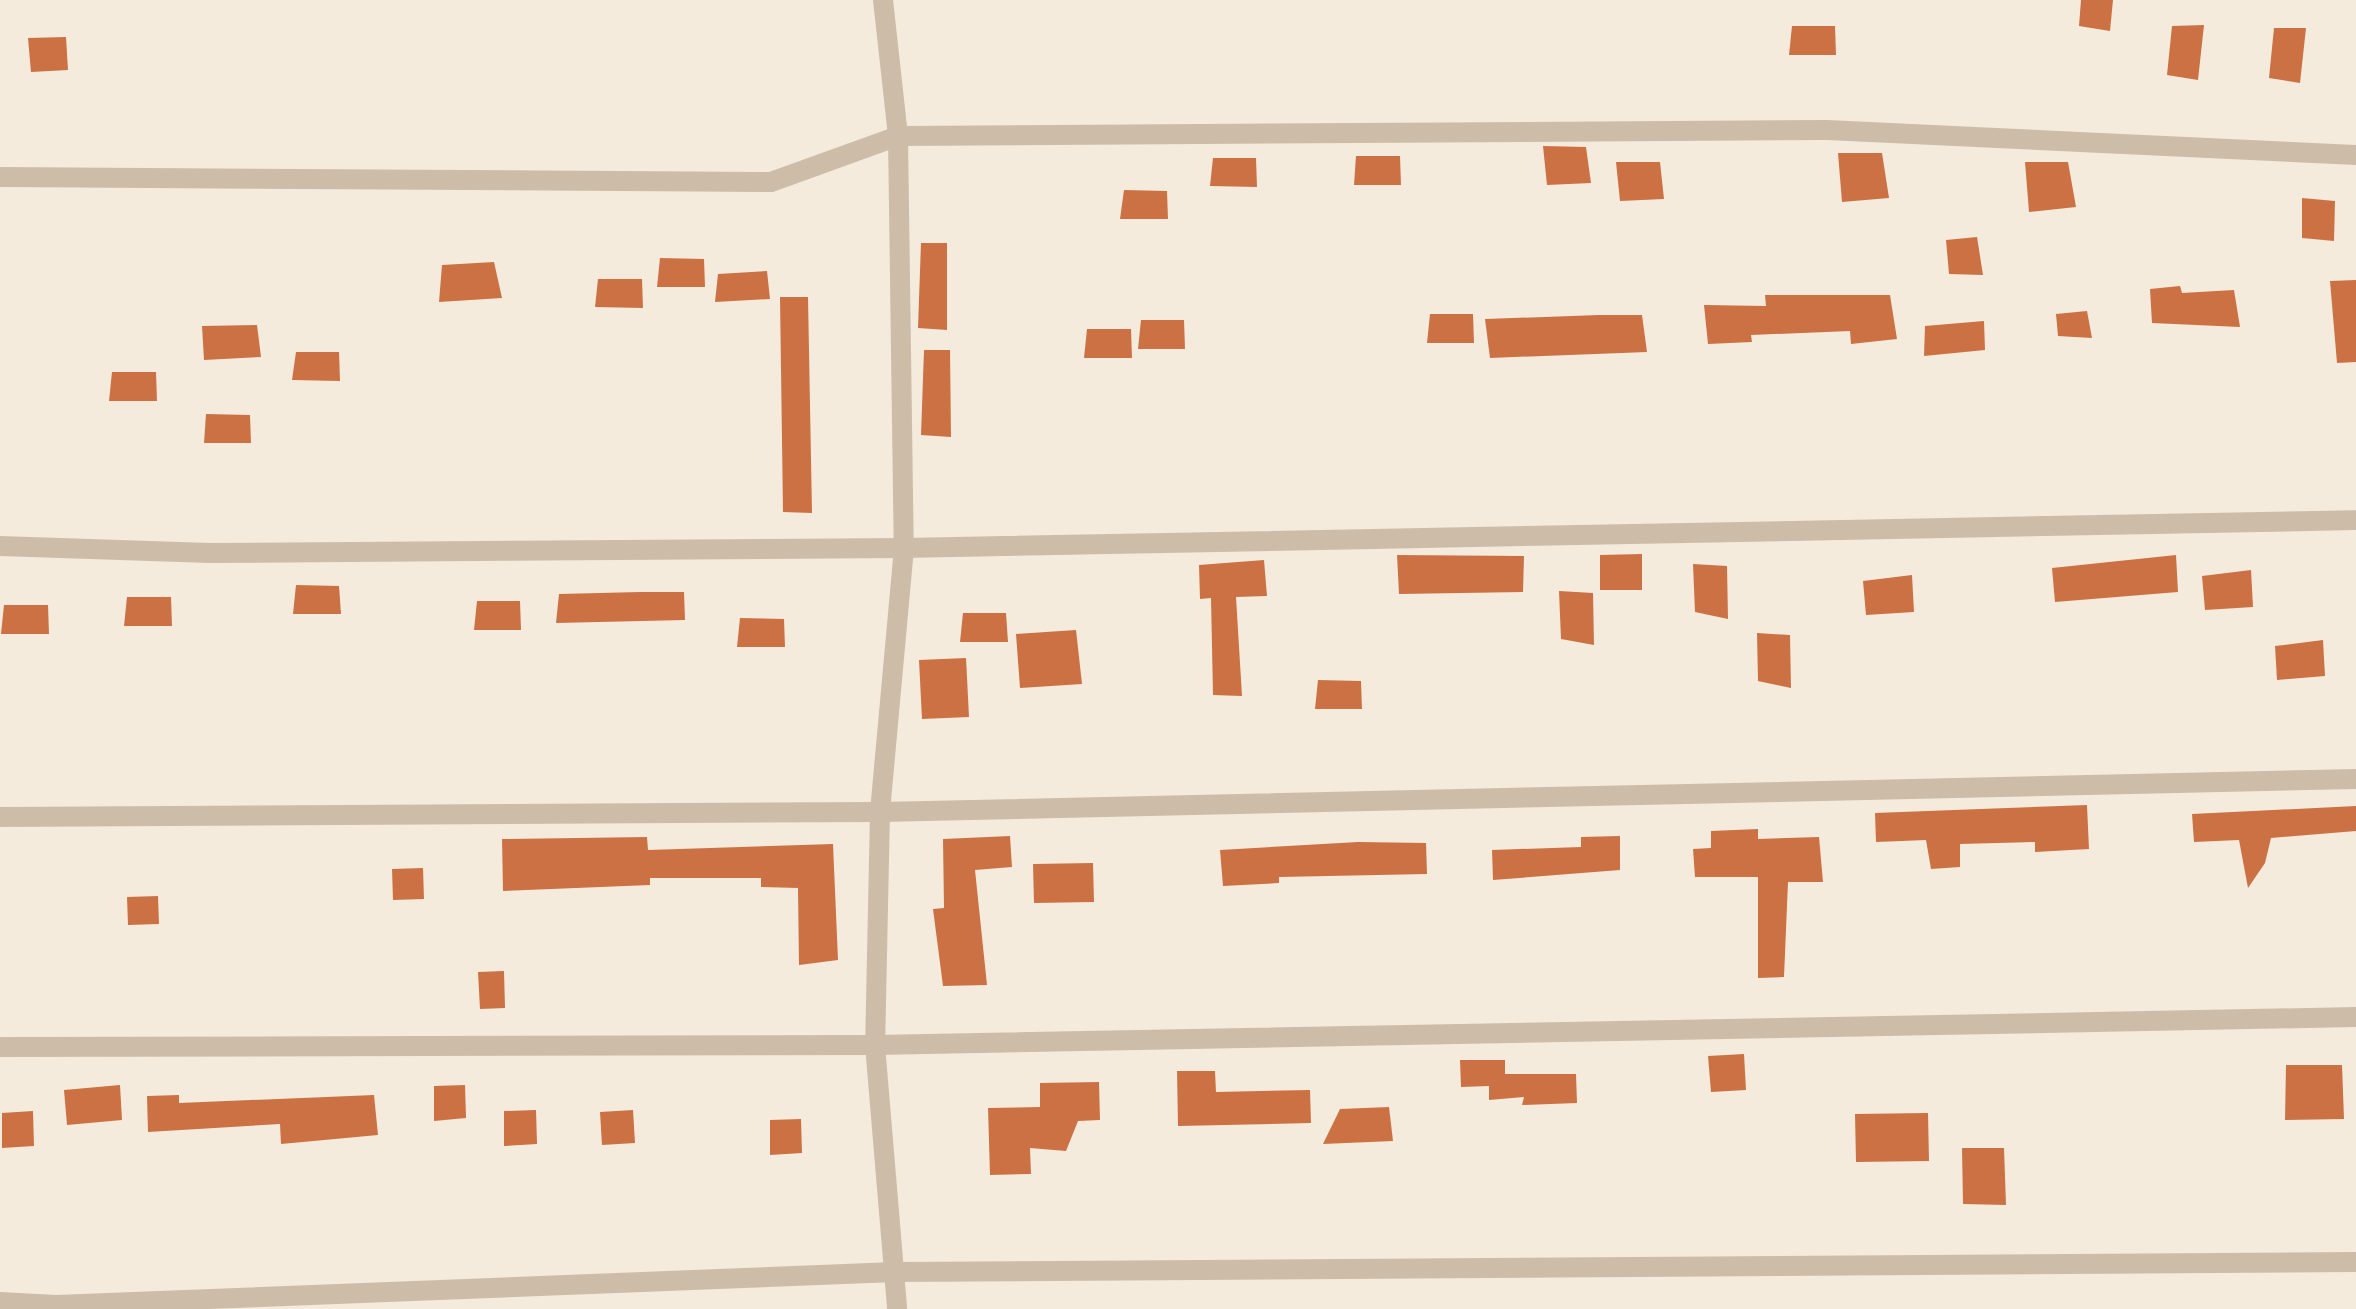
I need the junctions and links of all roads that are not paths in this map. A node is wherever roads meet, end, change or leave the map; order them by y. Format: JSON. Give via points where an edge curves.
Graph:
{"nodes":[{"id":1,"x":883,"y":0,"type":"edge"},
{"id":2,"x":898,"y":136,"type":"junction"},
{"id":3,"x":2356,"y":155,"type":"edge"},
{"id":4,"x":0,"y":177,"type":"edge"},
{"id":5,"x":2356,"y":520,"type":"edge"},
{"id":6,"x":0,"y":546,"type":"edge"},
{"id":7,"x":904,"y":548,"type":"junction"},
{"id":8,"x":2356,"y":779,"type":"edge"},
{"id":9,"x":880,"y":812,"type":"junction"},
{"id":10,"x":0,"y":817,"type":"edge"},
{"id":11,"x":2356,"y":1017,"type":"edge"},
{"id":12,"x":875,"y":1045,"type":"junction"},
{"id":13,"x":0,"y":1047,"type":"edge"},
{"id":14,"x":2356,"y":1262,"type":"edge"},
{"id":15,"x":895,"y":1272,"type":"junction"},
{"id":16,"x":0,"y":1302,"type":"edge"},
{"id":17,"x":897,"y":1309,"type":"edge"}],
"edges":[{"from":1,"to":2,"type":"street"},
{"from":2,"to":3,"type":"street","via":[[1827,130]]},
{"from":2,"to":4,"type":"street","via":[[771,182]]},
{"from":2,"to":7,"type":"street"},
{"from":5,"to":7,"type":"street"},
{"from":6,"to":7,"type":"street","via":[[210,553]]},
{"from":7,"to":9,"type":"street"},
{"from":8,"to":9,"type":"street"},
{"from":9,"to":10,"type":"street"},
{"from":9,"to":12,"type":"street"},
{"from":11,"to":12,"type":"street"},
{"from":12,"to":13,"type":"street"},
{"from":12,"to":15,"type":"street"},
{"from":14,"to":15,"type":"street"},
{"from":15,"to":16,"type":"street","via":[[56,1305]]},
{"from":15,"to":17,"type":"street"}]}
